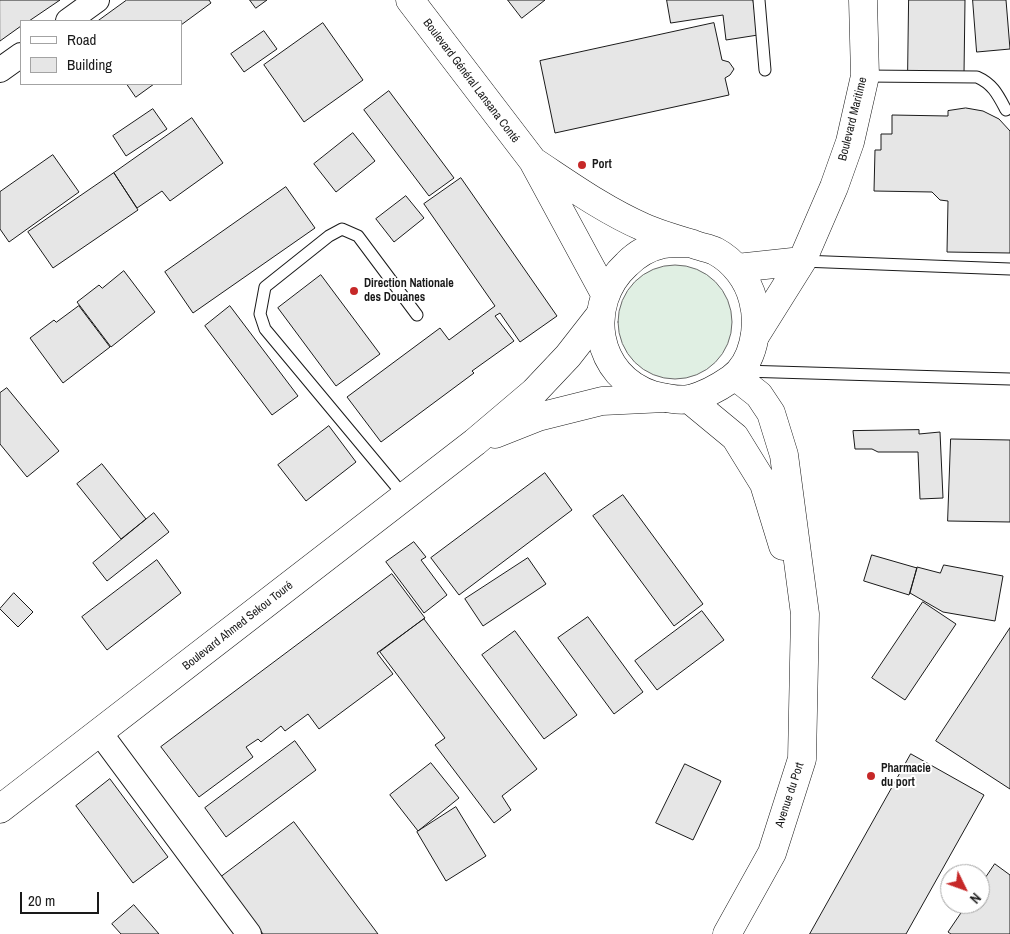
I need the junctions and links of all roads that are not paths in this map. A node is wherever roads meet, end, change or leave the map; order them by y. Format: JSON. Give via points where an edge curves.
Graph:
{"nodes":[{"id":1,"x":98,"y":0,"type":"edge"},
{"id":2,"x":410,"y":0,"type":"edge"},
{"id":3,"x":759,"y":0,"type":"edge"},
{"id":4,"x":863,"y":0,"type":"edge"},
{"id":5,"x":69,"y":20,"type":"edge"},
{"id":6,"x":20,"y":56,"type":"edge"},
{"id":7,"x":0,"y":70,"type":"edge"},
{"id":8,"x":764,"y":70,"type":"dead end"},
{"id":9,"x":865,"y":76,"type":"junction"},
{"id":10,"x":1006,"y":110,"type":"dead end"},
{"id":11,"x":533,"y":161,"type":"junction"},
{"id":12,"x":689,"y":243,"type":"junction"},
{"id":13,"x":802,"y":261,"type":"junction"},
{"id":14,"x":737,"y":268,"type":"junction"},
{"id":15,"x":1010,"y":269,"type":"edge"},
{"id":16,"x":602,"y":304,"type":"junction"},
{"id":17,"x":416,"y":315,"type":"dead end"},
{"id":18,"x":755,"y":336,"type":"junction"},
{"id":19,"x":738,"y":373,"type":"junction"},
{"id":20,"x":1010,"y":379,"type":"edge"},
{"id":21,"x":677,"y":399,"type":"junction"},
{"id":22,"x":475,"y":442,"type":"junction"},
{"id":23,"x":405,"y":497,"type":"junction"},
{"id":24,"x":805,"y":614,"type":"junction"},
{"id":25,"x":100,"y":733,"type":"junction"},
{"id":26,"x":0,"y":809,"type":"edge"},
{"id":27,"x":250,"y":934,"type":"edge"},
{"id":28,"x":727,"y":934,"type":"edge"}],
"edges":[{"from":1,"to":5,"type":"street"},
{"from":2,"to":11,"type":"main road","name":"Boulevard Général Lansana Conté"},
{"from":3,"to":8,"type":"lane"},
{"from":4,"to":9,"type":"main road","name":"Boulevard Maritime"},
{"from":6,"to":7,"type":"street"},
{"from":9,"to":10,"type":"lane","via":[[977,77],[996,90]]},
{"from":9,"to":13,"type":"main road","name":"Boulevard Maritime","via":[[850,142]]},
{"from":11,"to":12,"type":"main road","name":"Boulevard Général Lansana Conté","via":[[643,227]]},
{"from":11,"to":16,"type":"main road","name":"Boulevard Général Lansana Conté"},
{"from":12,"to":14,"type":"main road","via":[[715,252]]},
{"from":12,"to":16,"type":"main road","via":[[662,244],[636,255],[616,274]]},
{"from":13,"to":14,"type":"main road"},
{"from":13,"to":15,"type":"lane"},
{"from":13,"to":18,"type":"main road","name":"Boulevard Maritime"},
{"from":14,"to":18,"type":"main road","via":[[750,289],[756,312]]},
{"from":16,"to":21,"type":"main road","via":[[601,337],[608,358],[623,377],[642,391]]},
{"from":16,"to":22,"type":"main road","name":"Boulevard Ahmed Sekou Touré","via":[[568,356],[534,392]]},
{"from":17,"to":23,"type":"lane","via":[[358,236],[342,229],[265,287],[260,314],[265,329]]},
{"from":18,"to":19,"type":"main road"},
{"from":19,"to":20,"type":"lane"},
{"from":19,"to":21,"type":"main road","via":[[712,392]]},
{"from":19,"to":24,"type":"main road","name":"Avenue du Port","via":[[771,413],[784,455]]},
{"from":21,"to":22,"type":"main road","name":"Boulevard Ahmed Sekou Touré","via":[[602,401],[538,417]]},
{"from":21,"to":24,"type":"main road","name":"Avenue du Port","via":[[735,437],[764,484]]},
{"from":22,"to":23,"type":"main road","name":"Boulevard Ahmed Sekou Touré"},
{"from":23,"to":25,"type":"main road","name":"Boulevard Ahmed Sekou Touré"},
{"from":24,"to":28,"type":"main road","name":"Avenue du Port","via":[[802,758],[772,853]]},
{"from":25,"to":26,"type":"main road","name":"Boulevard Ahmed Sekou Touré"},
{"from":25,"to":27,"type":"street"}]}
